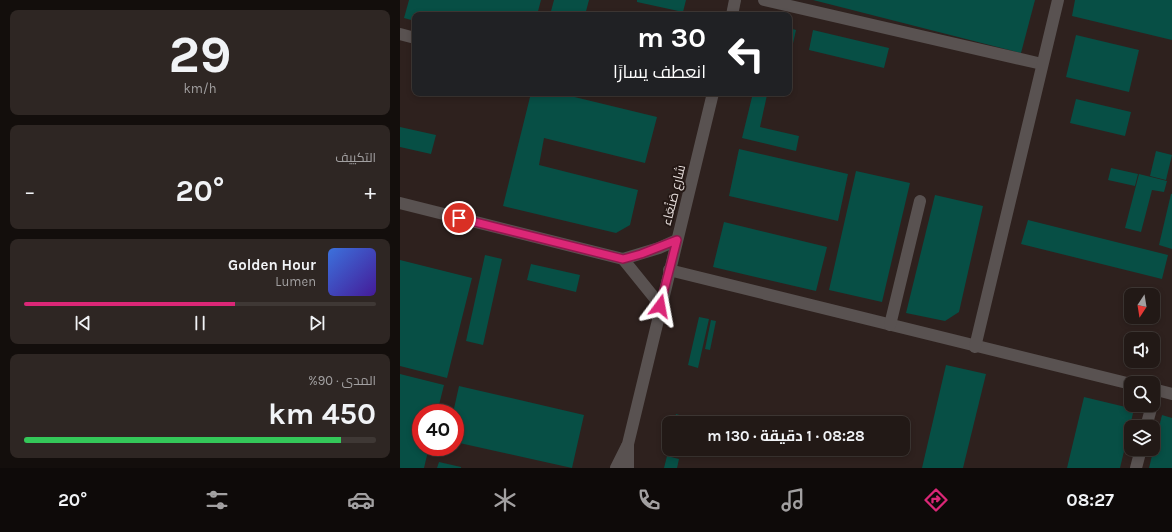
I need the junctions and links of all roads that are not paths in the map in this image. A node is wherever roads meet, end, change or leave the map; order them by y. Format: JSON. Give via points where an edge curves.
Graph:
{"nodes":[{"id":1,"x":735,"y":0,"type":"edge"},
{"id":2,"x":764,"y":0,"type":"edge"},
{"id":3,"x":1058,"y":0,"type":"edge"},
{"id":4,"x":733,"y":12,"type":"edge"},
{"id":5,"x":400,"y":34,"type":"edge"},
{"id":6,"x":412,"y":37,"type":"edge"},
{"id":7,"x":1042,"y":64,"type":"junction"},
{"id":8,"x":711,"y":96,"type":"edge"},
{"id":9,"x":920,"y":201,"type":"dead end"},
{"id":10,"x":400,"y":203,"type":"edge"},
{"id":11,"x":677,"y":240,"type":"junction"},
{"id":12,"x":623,"y":259,"type":"junction"},
{"id":13,"x":669,"y":270,"type":"junction"},
{"id":14,"x":660,"y":306,"type":"junction"},
{"id":15,"x":890,"y":326,"type":"junction"},
{"id":16,"x":975,"y":347,"type":"junction"},
{"id":17,"x":1124,"y":382,"type":"edge"},
{"id":18,"x":1160,"y":393,"type":"edge"},
{"id":19,"x":1172,"y":394,"type":"edge"},
{"id":20,"x":628,"y":444,"type":"junction"},
{"id":21,"x":1139,"y":456,"type":"edge"},
{"id":22,"x":616,"y":468,"type":"edge"},
{"id":23,"x":628,"y":468,"type":"edge"},
{"id":24,"x":1136,"y":468,"type":"edge"}],
"edges":[{"from":1,"to":4,"type":"street"},
{"from":2,"to":7,"type":"street"},
{"from":3,"to":7,"type":"street"},
{"from":5,"to":6,"type":"street"},
{"from":7,"to":16,"type":"street"},
{"from":8,"to":11,"type":"street","name":"شارع صَنْعَاء"},
{"from":9,"to":15,"type":"street"},
{"from":10,"to":12,"type":"street"},
{"from":11,"to":12,"type":"street"},
{"from":11,"to":13,"type":"street","name":"شارع صَنْعَاء"},
{"from":12,"to":14,"type":"street"},
{"from":13,"to":14,"type":"street","name":"شارع صَنْعَاء"},
{"from":13,"to":15,"type":"street"},
{"from":14,"to":20,"type":"street","name":"شارع صَنْعَاء"},
{"from":15,"to":16,"type":"street"},
{"from":16,"to":17,"type":"street"},
{"from":18,"to":19,"type":"street"},
{"from":20,"to":22,"type":"street","name":"شارع صَنْعَاء"},
{"from":20,"to":23,"type":"street","name":"شارع صَنْعَاء"},
{"from":21,"to":24,"type":"street"}]}
